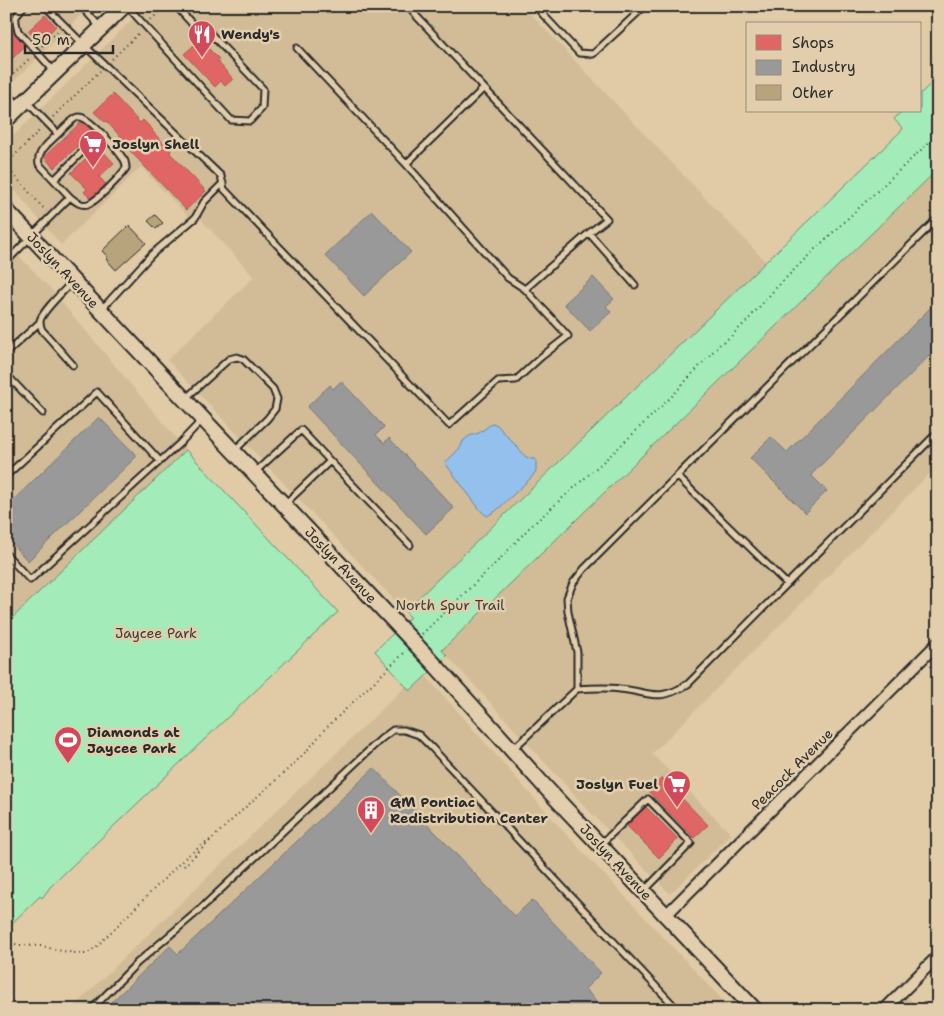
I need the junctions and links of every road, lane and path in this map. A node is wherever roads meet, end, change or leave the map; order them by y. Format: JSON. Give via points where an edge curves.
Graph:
{"nodes":[{"id":1,"x":24,"y":6,"type":"edge"},
{"id":2,"x":46,"y":6,"type":"edge"},
{"id":3,"x":81,"y":6,"type":"edge"},
{"id":4,"x":125,"y":6,"type":"edge"},
{"id":5,"x":165,"y":6,"type":"edge"},
{"id":6,"x":176,"y":6,"type":"edge"},
{"id":7,"x":407,"y":6,"type":"edge"},
{"id":8,"x":535,"y":6,"type":"edge"},
{"id":9,"x":645,"y":6,"type":"edge"},
{"id":10,"x":64,"y":25,"type":"junction"},
{"id":11,"x":145,"y":26,"type":"junction"},
{"id":12,"x":101,"y":28,"type":"junction"},
{"id":13,"x":84,"y":45,"type":"junction"},
{"id":14,"x":297,"y":48,"type":"dead end"},
{"id":15,"x":37,"y":52,"type":"junction"},
{"id":16,"x":105,"y":66,"type":"junction"},
{"id":17,"x":55,"y":72,"type":"junction"},
{"id":18,"x":6,"y":81,"type":"edge"},
{"id":19,"x":484,"y":88,"type":"junction"},
{"id":20,"x":6,"y":93,"type":"edge"},
{"id":21,"x":23,"y":104,"type":"junction"},
{"id":22,"x":6,"y":120,"type":"edge"},
{"id":23,"x":47,"y":123,"type":"junction"},
{"id":24,"x":101,"y":133,"type":"junction"},
{"id":25,"x":58,"y":134,"type":"junction"},
{"id":26,"x":938,"y":134,"type":"edge"},
{"id":27,"x":406,"y":164,"type":"junction"},
{"id":28,"x":6,"y":165,"type":"edge"},
{"id":29,"x":54,"y":180,"type":"junction"},
{"id":30,"x":223,"y":183,"type":"junction"},
{"id":31,"x":70,"y":197,"type":"junction"},
{"id":32,"x":6,"y":210,"type":"edge"},
{"id":33,"x":51,"y":217,"type":"junction"},
{"id":34,"x":938,"y":218,"type":"edge"},
{"id":35,"x":589,"y":234,"type":"junction"},
{"id":36,"x":32,"y":236,"type":"junction"},
{"id":37,"x":6,"y":262,"type":"edge"},
{"id":38,"x":73,"y":281,"type":"junction"},
{"id":39,"x":634,"y":285,"type":"dead end"},
{"id":40,"x":525,"y":289,"type":"junction"},
{"id":41,"x":6,"y":298,"type":"edge"},
{"id":42,"x":100,"y":310,"type":"junction"},
{"id":43,"x":6,"y":321,"type":"edge"},
{"id":44,"x":40,"y":322,"type":"junction"},
{"id":45,"x":6,"y":353,"type":"edge"},
{"id":46,"x":73,"y":365,"type":"dead end"},
{"id":47,"x":6,"y":374,"type":"edge"},
{"id":48,"x":185,"y":400,"type":"junction"},
{"id":49,"x":42,"y":413,"type":"dead end"},
{"id":50,"x":203,"y":419,"type":"junction"},
{"id":51,"x":938,"y":432,"type":"edge"},
{"id":52,"x":234,"y":452,"type":"junction"},
{"id":53,"x":160,"y":461,"type":"junction"},
{"id":54,"x":330,"y":461,"type":"junction"},
{"id":55,"x":254,"y":473,"type":"junction"},
{"id":56,"x":6,"y":476,"type":"edge"},
{"id":57,"x":677,"y":476,"type":"junction"},
{"id":58,"x":284,"y":505,"type":"junction"},
{"id":59,"x":410,"y":545,"type":"dead end"},
{"id":60,"x":6,"y":554,"type":"edge"},
{"id":61,"x":787,"y":584,"type":"junction"},
{"id":62,"x":420,"y":637,"type":"dead end"},
{"id":63,"x":938,"y":643,"type":"edge"},
{"id":64,"x":406,"y":650,"type":"dead end"},
{"id":65,"x":577,"y":689,"type":"junction"},
{"id":66,"x":512,"y":750,"type":"junction"},
{"id":67,"x":215,"y":837,"type":"junction"},
{"id":68,"x":600,"y":845,"type":"junction"},
{"id":69,"x":184,"y":866,"type":"dead end"},
{"id":70,"x":643,"y":891,"type":"junction"},
{"id":71,"x":666,"y":915,"type":"junction"},
{"id":72,"x":6,"y":940,"type":"edge"},
{"id":73,"x":938,"y":956,"type":"edge"},
{"id":74,"x":90,"y":1010,"type":"edge"},
{"id":75,"x":678,"y":1010,"type":"edge"},
{"id":76,"x":755,"y":1010,"type":"edge"},
{"id":77,"x":884,"y":1010,"type":"edge"}],
"edges":[{"from":1,"to":15,"type":"lane","via":[[16,15],[16,24],[18,31]]},
{"from":2,"to":10,"type":"lane"},
{"from":3,"to":12,"type":"lane"},
{"from":4,"to":11,"type":"lane"},
{"from":4,"to":12,"type":"main road"},
{"from":5,"to":11,"type":"path"},
{"from":6,"to":11,"type":"lane","via":[[195,27],[209,32],[263,89],[262,108],[250,120],[231,120]]},
{"from":7,"to":19,"type":"lane"},
{"from":8,"to":9,"type":"lane","via":[[579,53],[593,54]]},
{"from":10,"to":13,"type":"lane"},
{"from":10,"to":15,"type":"path"},
{"from":11,"to":16,"type":"path"},
{"from":12,"to":13,"type":"main road"},
{"from":13,"to":16,"type":"lane"},
{"from":13,"to":17,"type":"main road"},
{"from":14,"to":27,"type":"lane"},
{"from":15,"to":17,"type":"lane"},
{"from":15,"to":18,"type":"path"},
{"from":16,"to":23,"type":"path"},
{"from":16,"to":30,"type":"lane","via":[[221,176]]},
{"from":17,"to":21,"type":"main road"},
{"from":19,"to":27,"type":"lane"},
{"from":19,"to":35,"type":"lane","via":[[607,219]]},
{"from":20,"to":21,"type":"lane"},
{"from":21,"to":22,"type":"main road"},
{"from":21,"to":23,"type":"lane"},
{"from":23,"to":25,"type":"lane"},
{"from":23,"to":28,"type":"path"},
{"from":24,"to":25,"type":"lane","via":[[81,116]]},
{"from":24,"to":29,"type":"lane"},
{"from":24,"to":31,"type":"lane","via":[[123,157],[126,168],[93,201],[78,204]]},
{"from":25,"to":29,"type":"lane","via":[[38,158],[39,164]]},
{"from":26,"to":62,"type":"path"},
{"from":27,"to":40,"type":"lane","via":[[508,278]]},
{"from":28,"to":33,"type":"path"},
{"from":29,"to":31,"type":"lane"},
{"from":30,"to":40,"type":"lane","via":[[224,190],[448,425],[498,381],[516,380],[568,336]]},
{"from":30,"to":42,"type":"lane","via":[[204,202],[195,218],[152,254]]},
{"from":31,"to":33,"type":"lane"},
{"from":32,"to":36,"type":"main road","name":"Joslyn Avenue"},
{"from":33,"to":36,"type":"lane"},
{"from":34,"to":57,"type":"lane"},
{"from":35,"to":39,"type":"lane"},
{"from":35,"to":40,"type":"lane"},
{"from":36,"to":37,"type":"lane"},
{"from":36,"to":38,"type":"main road","name":"Joslyn Avenue"},
{"from":38,"to":42,"type":"main road","name":"Joslyn Avenue"},
{"from":38,"to":44,"type":"lane"},
{"from":41,"to":43,"type":"lane","via":[[9,313]]},
{"from":42,"to":48,"type":"main road","name":"Joslyn Avenue"},
{"from":44,"to":45,"type":"lane"},
{"from":44,"to":46,"type":"lane","via":[[42,330]]},
{"from":47,"to":49,"type":"lane"},
{"from":48,"to":50,"type":"main road","name":"Joslyn Avenue"},
{"from":48,"to":52,"type":"lane","via":[[229,359],[237,357],[244,359],[273,389],[278,399],[275,409]]},
{"from":50,"to":52,"type":"main road","name":"Joslyn Avenue"},
{"from":50,"to":53,"type":"lane"},
{"from":51,"to":61,"type":"lane"},
{"from":52,"to":55,"type":"main road","name":"Joslyn Avenue"},
{"from":53,"to":56,"type":"lane","via":[[98,392]]},
{"from":53,"to":60,"type":"lane","via":[[30,580]]},
{"from":54,"to":55,"type":"lane","via":[[301,430]]},
{"from":54,"to":58,"type":"lane"},
{"from":54,"to":59,"type":"lane"},
{"from":55,"to":58,"type":"main road","name":"Joslyn Avenue"},
{"from":57,"to":61,"type":"lane"},
{"from":57,"to":65,"type":"lane","via":[[573,583],[567,598],[577,652]]},
{"from":58,"to":66,"type":"main road","name":"Joslyn Avenue","bridge":true},
{"from":61,"to":65,"type":"lane","via":[[688,684],[677,691],[649,695],[622,689]]},
{"from":63,"to":71,"type":"street","name":"Peacock Avenue"},
{"from":64,"to":67,"type":"path","via":[[323,731],[305,753]]},
{"from":65,"to":66,"type":"lane"},
{"from":66,"to":68,"type":"main road","name":"Joslyn Avenue"},
{"from":67,"to":69,"type":"path"},
{"from":67,"to":72,"type":"path","via":[[187,856],[86,954]]},
{"from":68,"to":70,"type":"main road","name":"Joslyn Avenue"},
{"from":68,"to":70,"type":"lane","via":[[648,798],[692,843]]},
{"from":70,"to":71,"type":"main road","name":"Joslyn Avenue"},
{"from":71,"to":76,"type":"main road","name":"Joslyn Avenue"},
{"from":73,"to":77,"type":"street"},
{"from":74,"to":75,"type":"lane","via":[[381,739],[393,730],[404,730],[419,735],[432,748]]}]}
